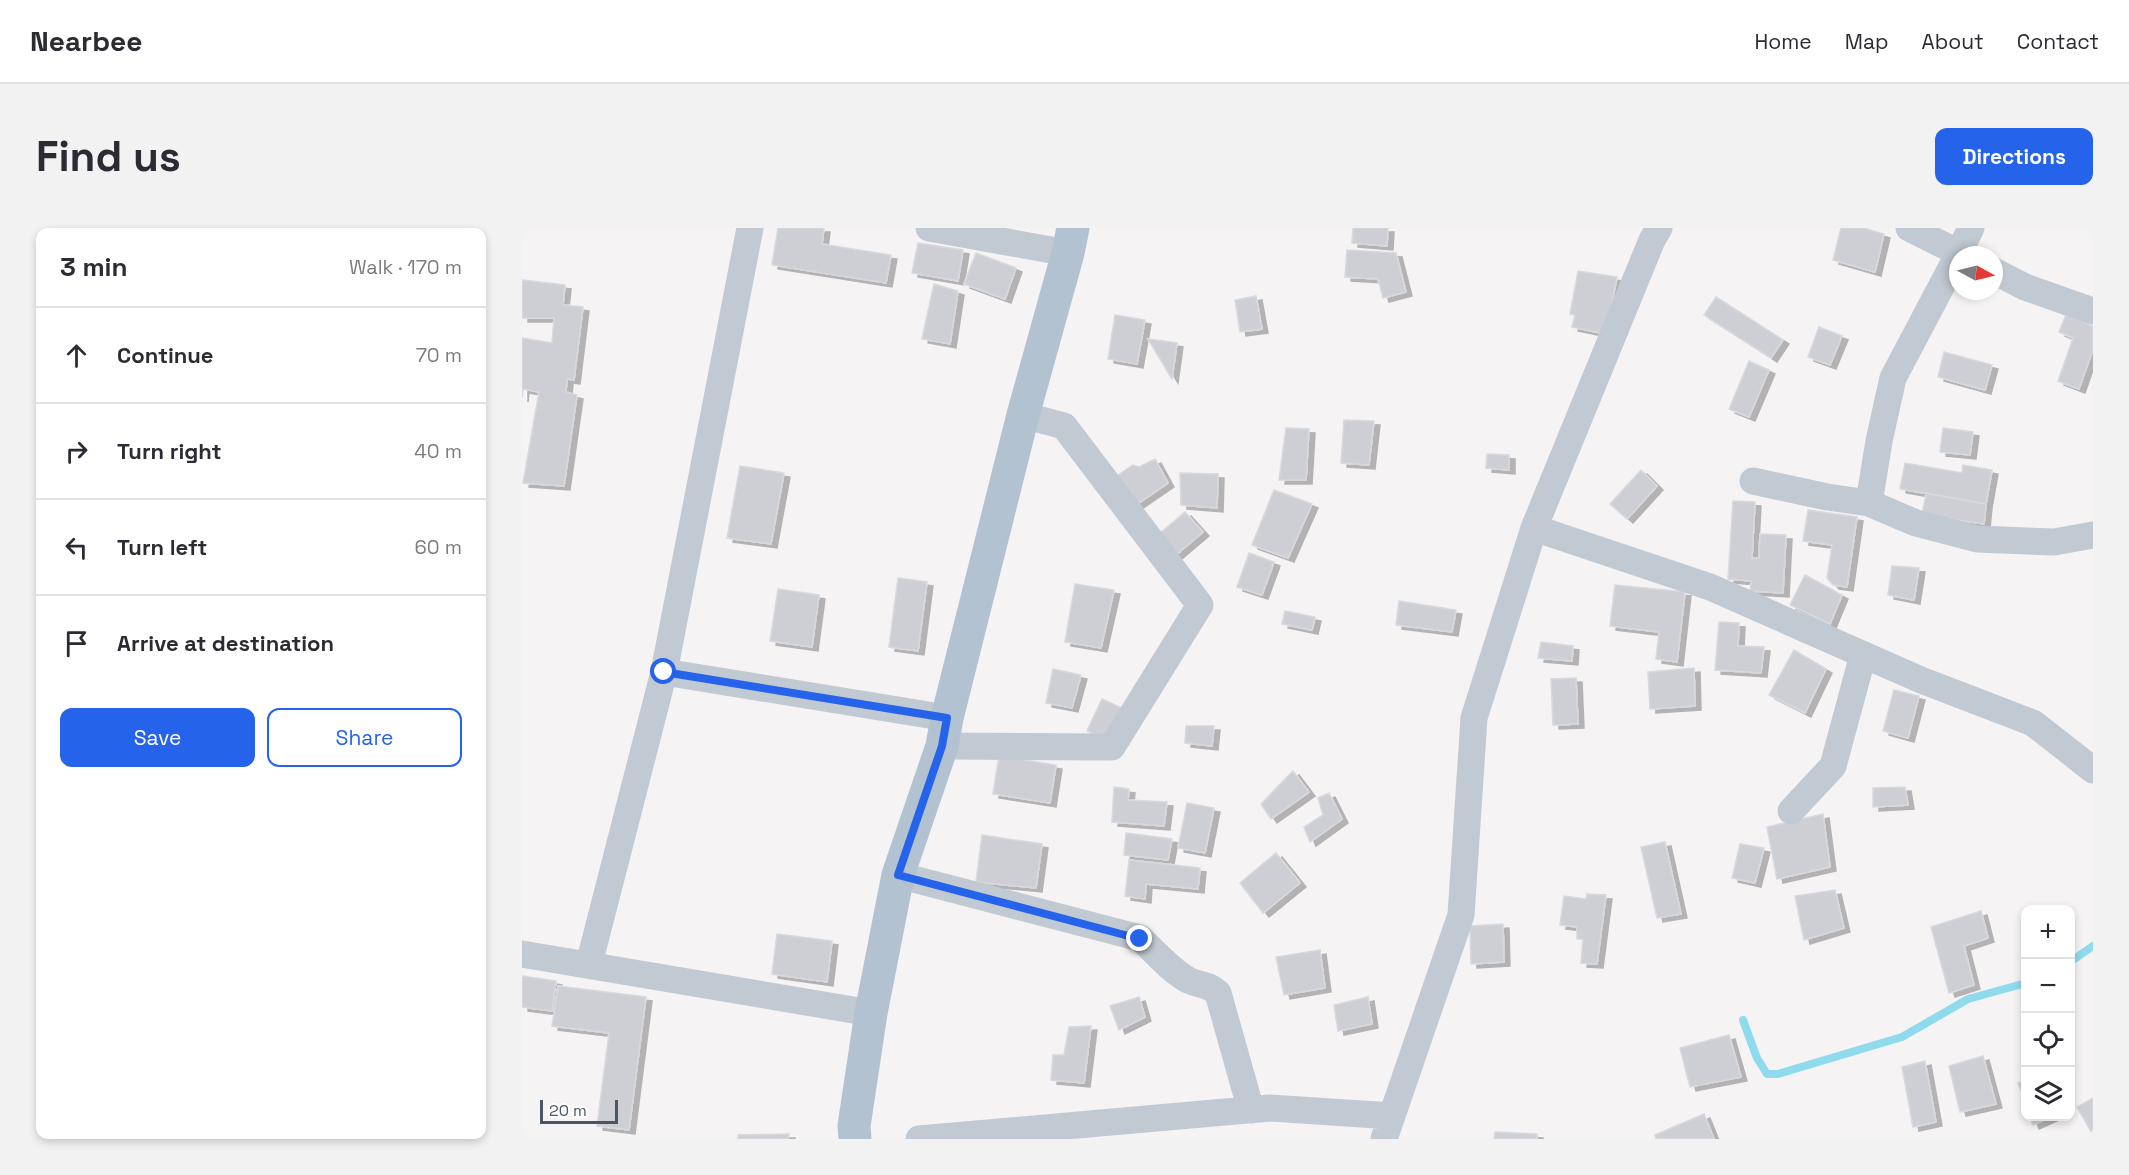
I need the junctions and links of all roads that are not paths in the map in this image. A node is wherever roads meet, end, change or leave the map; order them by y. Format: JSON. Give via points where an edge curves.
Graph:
{"nodes":[{"id":1,"x":750,"y":228,"type":"edge"},
{"id":2,"x":929,"y":228,"type":"edge"},
{"id":3,"x":1659,"y":228,"type":"edge"},
{"id":4,"x":1909,"y":228,"type":"edge"},
{"id":5,"x":1971,"y":228,"type":"edge"},
{"id":6,"x":1070,"y":241,"type":"edge"},
{"id":7,"x":1963,"y":246,"type":"edge"},
{"id":8,"x":1949,"y":250,"type":"edge"},
{"id":9,"x":1949,"y":274,"type":"edge"},
{"id":10,"x":2003,"y":276,"type":"edge"},
{"id":11,"x":2093,"y":311,"type":"edge"},
{"id":12,"x":1023,"y":415,"type":"junction"},
{"id":13,"x":1753,"y":481,"type":"dead end"},
{"id":14,"x":1869,"y":502,"type":"junction"},
{"id":15,"x":1534,"y":528,"type":"junction"},
{"id":16,"x":2093,"y":535,"type":"edge"},
{"id":17,"x":1863,"y":655,"type":"junction"},
{"id":18,"x":664,"y":672,"type":"junction"},
{"id":19,"x":944,"y":732,"type":"junction"},
{"id":20,"x":2093,"y":770,"type":"edge"},
{"id":21,"x":1791,"y":811,"type":"dead end"},
{"id":22,"x":898,"y":875,"type":"junction"},
{"id":23,"x":522,"y":954,"type":"edge"},
{"id":24,"x":590,"y":964,"type":"junction"},
{"id":25,"x":871,"y":1013,"type":"junction"},
{"id":26,"x":1251,"y":1110,"type":"junction"},
{"id":27,"x":1388,"y":1128,"type":"edge"},
{"id":28,"x":855,"y":1139,"type":"edge"},
{"id":29,"x":919,"y":1139,"type":"edge"}],
"edges":[{"from":1,"to":18,"type":"street"},
{"from":2,"to":6,"type":"street"},
{"from":3,"to":15,"type":"street"},
{"from":4,"to":8,"type":"street"},
{"from":5,"to":7,"type":"street"},
{"from":6,"to":12,"type":"main road"},
{"from":9,"to":14,"type":"street","via":[[1893,378]]},
{"from":10,"to":11,"type":"street"},
{"from":12,"to":19,"type":"main road"},
{"from":12,"to":19,"type":"street","via":[[1064,426],[1200,605],[1113,747]]},
{"from":13,"to":14,"type":"street"},
{"from":14,"to":16,"type":"street","via":[[1916,523],[1977,539],[2054,542]]},
{"from":15,"to":17,"type":"street","via":[[1710,586]]},
{"from":15,"to":27,"type":"street","via":[[1474,718],[1461,915]]},
{"from":17,"to":20,"type":"street","via":[[2033,723]]},
{"from":17,"to":21,"type":"street","via":[[1833,766]]},
{"from":18,"to":19,"type":"street"},
{"from":18,"to":24,"type":"street"},
{"from":19,"to":22,"type":"main road"},
{"from":22,"to":25,"type":"main road"},
{"from":22,"to":26,"type":"street","via":[[1140,939],[1189,980],[1210,986],[1218,993]]},
{"from":23,"to":24,"type":"street"},
{"from":24,"to":25,"type":"street"},
{"from":25,"to":28,"type":"main road"},
{"from":26,"to":27,"type":"street","via":[[1270,1108]]},
{"from":26,"to":29,"type":"street"}]}
